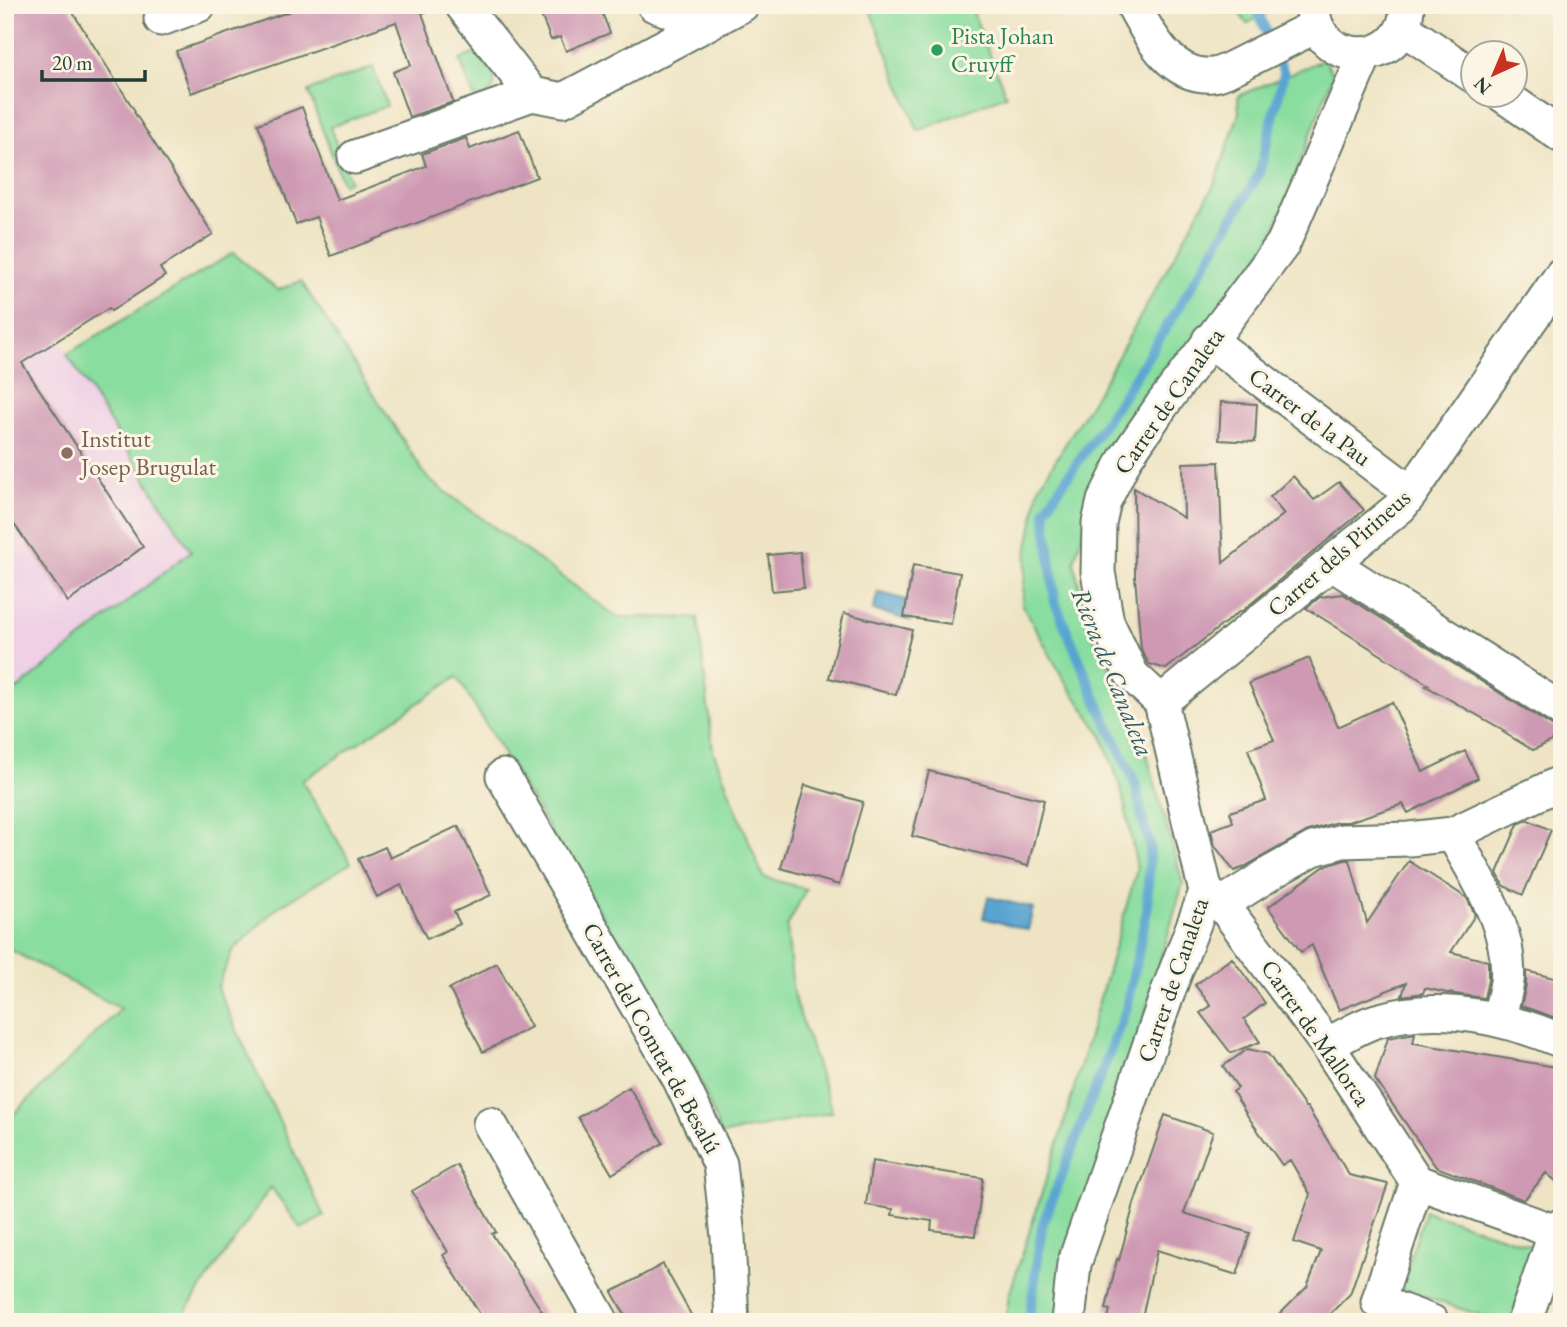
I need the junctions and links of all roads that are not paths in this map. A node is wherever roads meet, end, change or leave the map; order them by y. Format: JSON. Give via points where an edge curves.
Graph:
{"nodes":[{"id":1,"x":199,"y":5,"type":"edge"},
{"id":2,"x":462,"y":5,"type":"edge"},
{"id":3,"x":654,"y":5,"type":"edge"},
{"id":4,"x":1133,"y":5,"type":"edge"},
{"id":5,"x":731,"y":11,"type":"edge"},
{"id":6,"x":1315,"y":16,"type":"edge"},
{"id":7,"x":1405,"y":17,"type":"edge"},
{"id":8,"x":161,"y":19,"type":"dead end"},
{"id":9,"x":1365,"y":55,"type":"junction"},
{"id":10,"x":1458,"y":63,"type":"edge"},
{"id":11,"x":532,"y":94,"type":"junction"},
{"id":12,"x":1521,"y":108,"type":"edge"},
{"id":13,"x":1562,"y":136,"type":"edge"},
{"id":14,"x":355,"y":158,"type":"dead end"},
{"id":15,"x":1562,"y":274,"type":"edge"},
{"id":16,"x":1209,"y":340,"type":"junction"},
{"id":17,"x":1411,"y":493,"type":"junction"},
{"id":18,"x":1332,"y":564,"type":"junction"},
{"id":19,"x":1161,"y":702,"type":"junction"},
{"id":20,"x":1562,"y":710,"type":"edge"},
{"id":21,"x":503,"y":776,"type":"dead end"},
{"id":22,"x":1562,"y":782,"type":"edge"},
{"id":23,"x":1453,"y":834,"type":"junction"},
{"id":24,"x":1214,"y":898,"type":"junction"},
{"id":25,"x":1497,"y":1020,"type":"junction"},
{"id":26,"x":1562,"y":1041,"type":"edge"},
{"id":27,"x":1327,"y":1045,"type":"junction"},
{"id":28,"x":489,"y":1124,"type":"dead end"},
{"id":29,"x":1417,"y":1182,"type":"junction"},
{"id":30,"x":1559,"y":1229,"type":"edge"},
{"id":31,"x":1368,"y":1312,"type":"edge"},
{"id":32,"x":602,"y":1322,"type":"edge"},
{"id":33,"x":732,"y":1322,"type":"edge"},
{"id":34,"x":1068,"y":1322,"type":"edge"},
{"id":35,"x":1432,"y":1322,"type":"edge"},
{"id":36,"x":1524,"y":1322,"type":"edge"}],
"edges":[{"from":1,"to":8,"type":"street"},
{"from":2,"to":11,"type":"street"},
{"from":3,"to":5,"type":"street","via":[[674,12]]},
{"from":4,"to":6,"type":"street","via":[[1167,58],[1191,73],[1213,75],[1228,71]]},
{"from":5,"to":11,"type":"street","via":[[563,100]]},
{"from":6,"to":9,"type":"street","via":[[1324,39],[1350,54]]},
{"from":7,"to":9,"type":"street","via":[[1388,46]]},
{"from":7,"to":10,"type":"street"},
{"from":9,"to":16,"type":"street","name":"Carrer de Canaleta","via":[[1283,244]]},
{"from":11,"to":14,"type":"street"},
{"from":12,"to":13,"type":"street"},
{"from":15,"to":17,"type":"street","name":"Carrer dels Pirineus"},
{"from":16,"to":17,"type":"street","name":"Carrer de la Pau"},
{"from":16,"to":19,"type":"street","name":"Carrer de Canaleta","via":[[1125,459],[1104,501],[1099,523],[1098,572],[1107,622],[1132,675]]},
{"from":17,"to":18,"type":"street","name":"Carrer dels Pirineus"},
{"from":18,"to":19,"type":"street","name":"Carrer dels Pirineus"},
{"from":18,"to":20,"type":"street"},
{"from":19,"to":24,"type":"street","name":"Carrer de Canaleta"},
{"from":21,"to":33,"type":"street","name":"Carrer del Comtat de Besalú","via":[[679,1078],[720,1164]]},
{"from":22,"to":23,"type":"street"},
{"from":23,"to":24,"type":"street","via":[[1342,841],[1313,849]]},
{"from":23,"to":25,"type":"street","via":[[1490,902],[1507,947],[1507,982]]},
{"from":24,"to":27,"type":"street","name":"Carrer de Mallorca"},
{"from":24,"to":34,"type":"street","name":"Carrer de Canaleta","via":[[1169,989],[1074,1264]]},
{"from":25,"to":26,"type":"street"},
{"from":25,"to":27,"type":"street","via":[[1454,1012],[1410,1014],[1375,1021]]},
{"from":27,"to":29,"type":"street","name":"Carrer de Mallorca"},
{"from":28,"to":32,"type":"street"},
{"from":29,"to":30,"type":"street"},
{"from":29,"to":31,"type":"street"},
{"from":30,"to":36,"type":"street"},
{"from":31,"to":35,"type":"street"}]}
